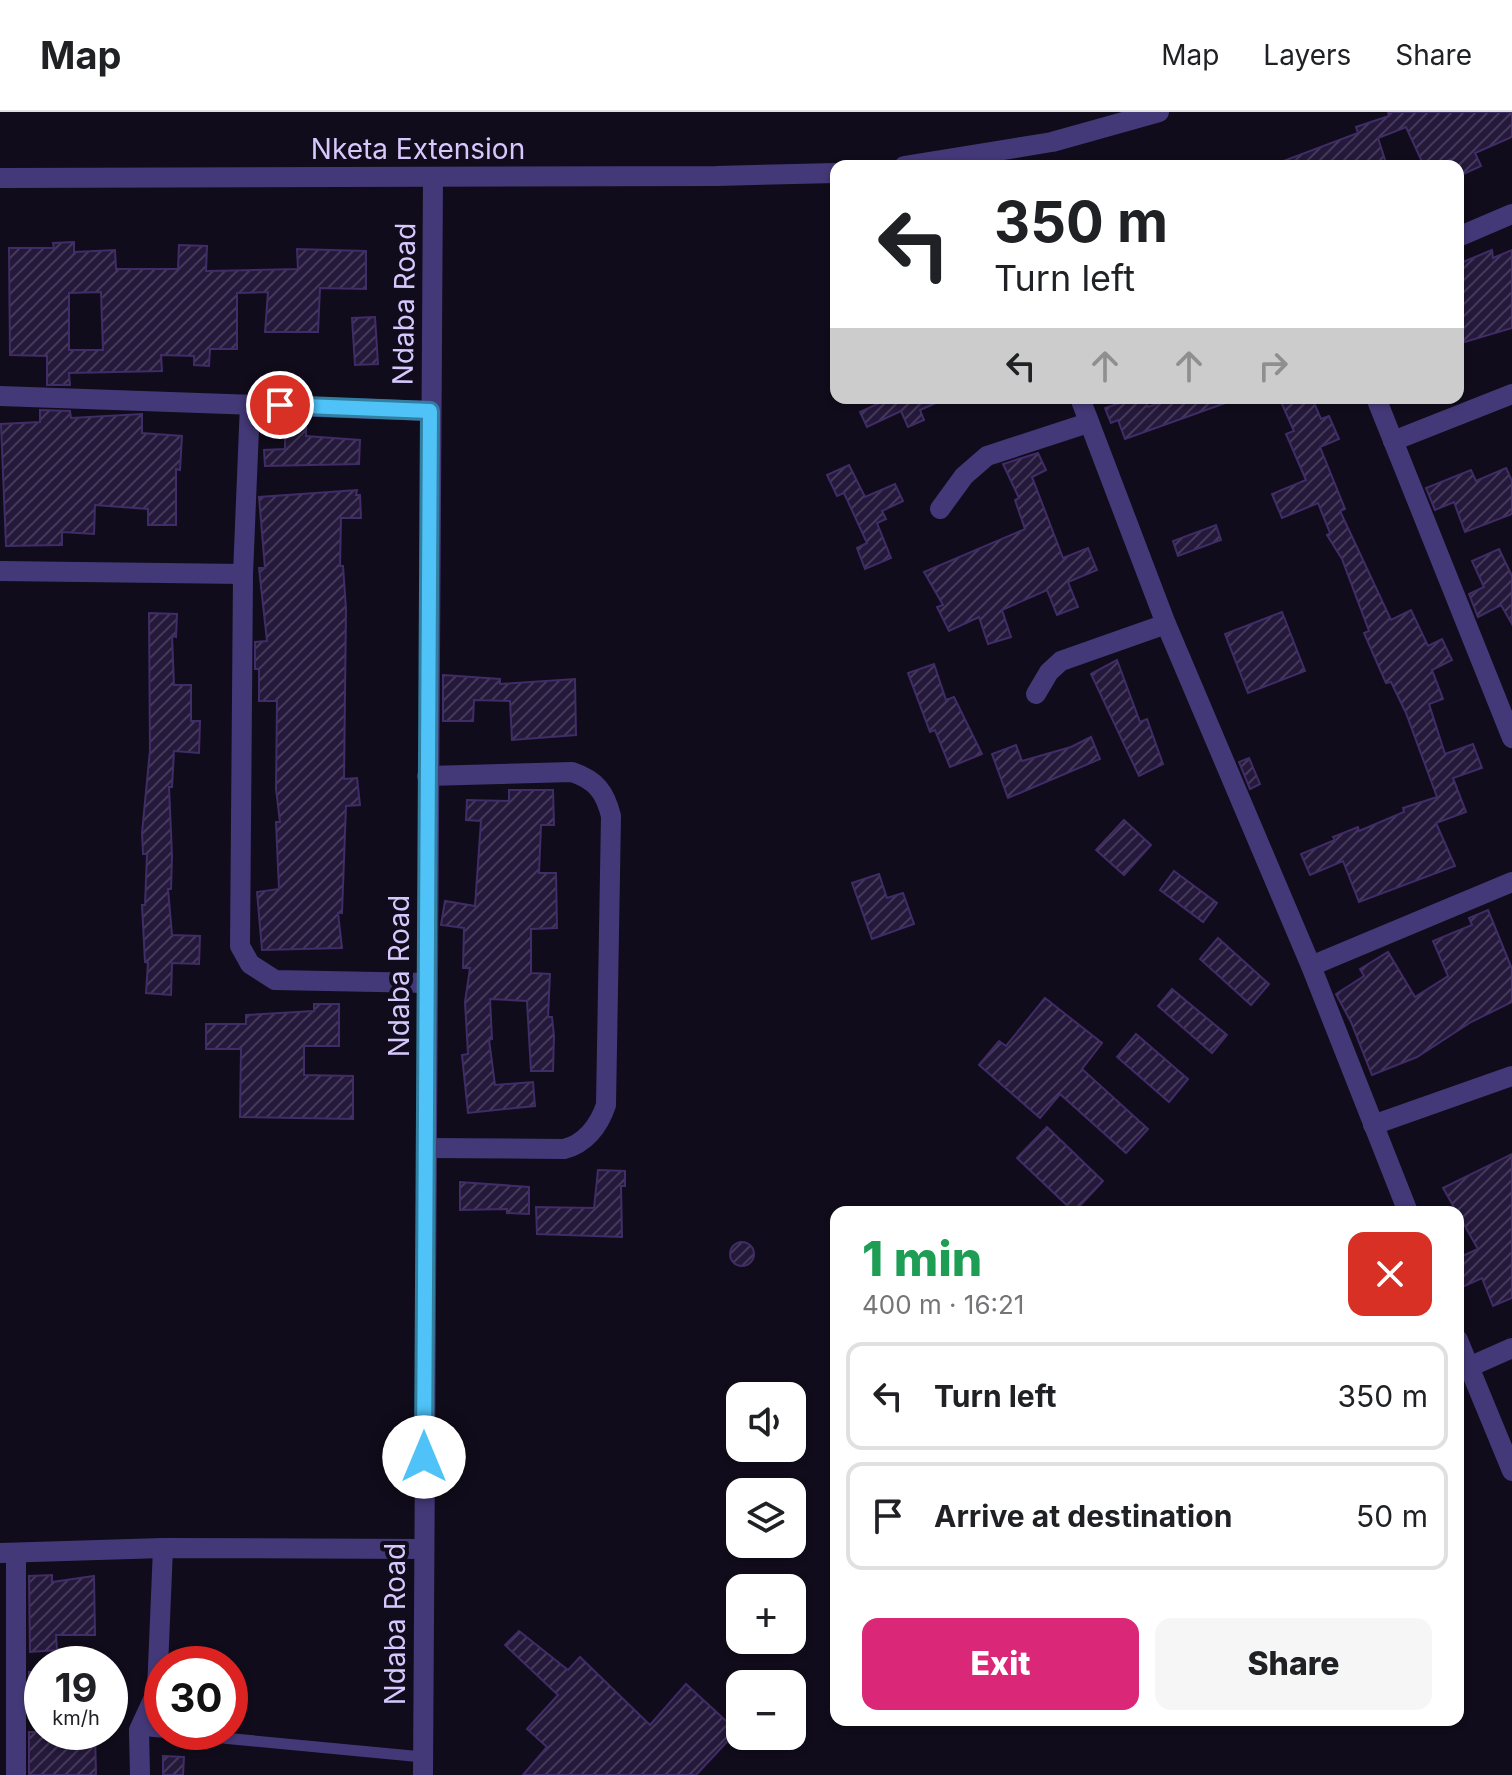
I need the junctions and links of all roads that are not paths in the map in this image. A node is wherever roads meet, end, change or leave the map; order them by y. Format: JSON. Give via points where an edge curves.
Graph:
{"nodes":[{"id":1,"x":1159,"y":112,"type":"edge"},
{"id":2,"x":987,"y":160,"type":"edge"},
{"id":3,"x":830,"y":173,"type":"edge"},
{"id":4,"x":433,"y":177,"type":"junction"},
{"id":5,"x":0,"y":178,"type":"edge"},
{"id":6,"x":1512,"y":214,"type":"edge"},
{"id":7,"x":1464,"y":234,"type":"edge"},
{"id":8,"x":1512,"y":394,"type":"edge"},
{"id":9,"x":0,"y":396,"type":"edge"},
{"id":10,"x":250,"y":404,"type":"junction"},
{"id":11,"x":1082,"y":404,"type":"edge"},
{"id":12,"x":1378,"y":404,"type":"edge"},
{"id":13,"x":430,"y":411,"type":"junction"},
{"id":14,"x":1088,"y":423,"type":"junction"},
{"id":15,"x":1393,"y":441,"type":"junction"},
{"id":16,"x":940,"y":509,"type":"dead end"},
{"id":17,"x":0,"y":571,"type":"edge"},
{"id":18,"x":243,"y":574,"type":"junction"},
{"id":19,"x":1166,"y":624,"type":"junction"},
{"id":20,"x":1504,"y":689,"type":"edge"},
{"id":21,"x":1036,"y":694,"type":"dead end"},
{"id":22,"x":1512,"y":738,"type":"edge"},
{"id":23,"x":427,"y":776,"type":"junction"},
{"id":24,"x":1512,"y":882,"type":"edge"},
{"id":25,"x":1311,"y":966,"type":"junction"},
{"id":26,"x":428,"y":983,"type":"junction"},
{"id":27,"x":1512,"y":1076,"type":"edge"},
{"id":28,"x":1373,"y":1125,"type":"junction"},
{"id":29,"x":426,"y":1148,"type":"junction"},
{"id":30,"x":1406,"y":1206,"type":"edge"},
{"id":31,"x":1512,"y":1348,"type":"edge"},
{"id":32,"x":1464,"y":1355,"type":"edge"},
{"id":33,"x":1469,"y":1367,"type":"junction"},
{"id":34,"x":1512,"y":1471,"type":"edge"},
{"id":35,"x":163,"y":1548,"type":"junction"},
{"id":36,"x":423,"y":1549,"type":"junction"},
{"id":37,"x":8,"y":1553,"type":"edge"},
{"id":38,"x":139,"y":1730,"type":"junction"},
{"id":39,"x":423,"y":1766,"type":"edge"},
{"id":40,"x":16,"y":1775,"type":"edge"},
{"id":41,"x":140,"y":1775,"type":"edge"}],
"edges":[{"from":1,"to":2,"type":"street"},
{"from":3,"to":4,"type":"street","name":"Nketa Extension"},
{"from":4,"to":5,"type":"street","name":"Nketa Extension"},
{"from":4,"to":13,"type":"street","name":"Ndaba Road"},
{"from":6,"to":7,"type":"street"},
{"from":8,"to":15,"type":"street"},
{"from":9,"to":10,"type":"street"},
{"from":10,"to":13,"type":"street"},
{"from":10,"to":18,"type":"street"},
{"from":11,"to":14,"type":"street"},
{"from":12,"to":15,"type":"street"},
{"from":13,"to":23,"type":"street","name":"Ndaba Road"},
{"from":14,"to":16,"type":"street","via":[[987,456]]},
{"from":14,"to":19,"type":"street"},
{"from":15,"to":20,"type":"street"},
{"from":17,"to":18,"type":"street"},
{"from":18,"to":26,"type":"street","via":[[244,955],[259,973],[275,980]]},
{"from":19,"to":21,"type":"street","via":[[1061,661]]},
{"from":19,"to":25,"type":"street"},
{"from":20,"to":22,"type":"street"},
{"from":23,"to":26,"type":"street","name":"Ndaba Road"},
{"from":23,"to":29,"type":"street","via":[[572,772],[601,789],[611,816],[602,1116],[582,1140],[564,1149]]},
{"from":24,"to":25,"type":"street"},
{"from":25,"to":28,"type":"street"},
{"from":26,"to":29,"type":"street","name":"Ndaba Road"},
{"from":27,"to":28,"type":"street"},
{"from":28,"to":30,"type":"street"},
{"from":29,"to":36,"type":"street","name":"Ndaba Road"},
{"from":31,"to":33,"type":"street"},
{"from":32,"to":33,"type":"street"},
{"from":33,"to":34,"type":"street"},
{"from":35,"to":36,"type":"street"},
{"from":35,"to":37,"type":"street"},
{"from":35,"to":38,"type":"street","via":[[157,1691]]},
{"from":36,"to":39,"type":"street","name":"Ndaba Road"},
{"from":37,"to":40,"type":"street"},
{"from":38,"to":39,"type":"lane"},
{"from":38,"to":41,"type":"street"}]}
